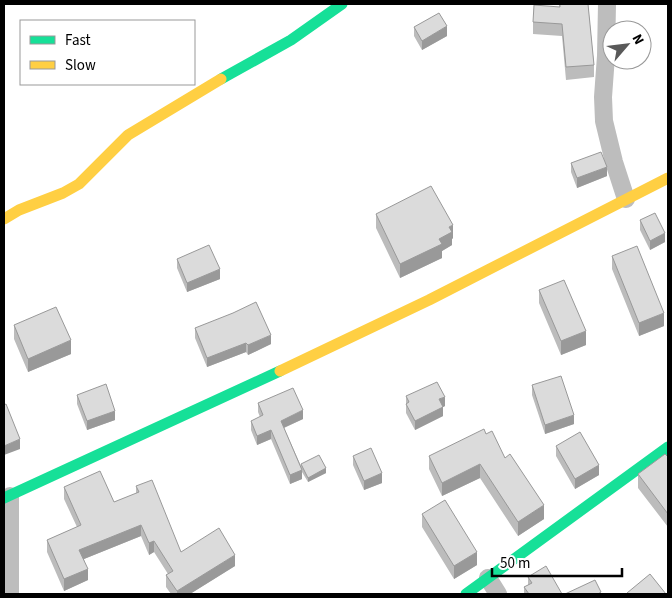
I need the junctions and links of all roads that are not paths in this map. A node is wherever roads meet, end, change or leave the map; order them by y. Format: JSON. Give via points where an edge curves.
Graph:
{"nodes":[{"id":1,"x":342,"y":4,"type":"edge"},
{"id":2,"x":607,"y":4,"type":"edge"},
{"id":3,"x":668,"y":178,"type":"edge"},
{"id":4,"x":626,"y":200,"type":"junction"},
{"id":5,"x":4,"y":220,"type":"edge"},
{"id":6,"x":668,"y":447,"type":"edge"},
{"id":7,"x":7,"y":497,"type":"edge"},
{"id":8,"x":488,"y":578,"type":"junction"},
{"id":9,"x":10,"y":594,"type":"edge"},
{"id":10,"x":466,"y":594,"type":"edge"},
{"id":11,"x":498,"y":594,"type":"edge"}],
"edges":[{"from":1,"to":5,"type":"street","via":[[291,40],[128,135],[73,188],[13,212]]},
{"from":2,"to":4,"type":"street","via":[[604,121]]},
{"from":3,"to":4,"type":"street"},
{"from":4,"to":7,"type":"street","via":[[353,337]]},
{"from":6,"to":8,"type":"street"},
{"from":7,"to":9,"type":"street"},
{"from":8,"to":10,"type":"street"},
{"from":8,"to":11,"type":"street"}]}
